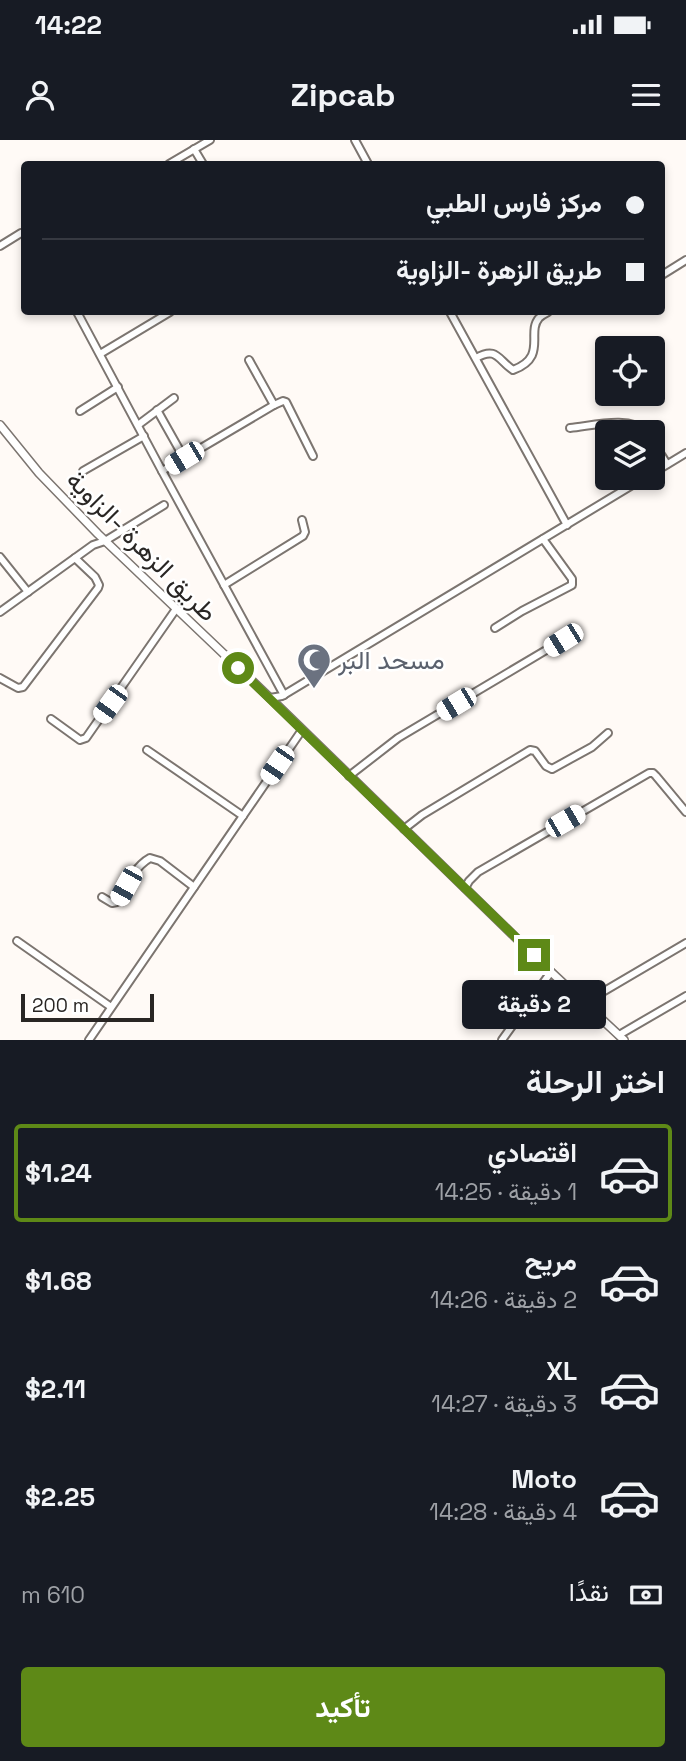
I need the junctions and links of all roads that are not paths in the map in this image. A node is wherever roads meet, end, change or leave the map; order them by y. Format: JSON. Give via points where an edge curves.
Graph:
{"nodes":[{"id":1,"x":210,"y":140,"type":"edge"},
{"id":2,"x":355,"y":140,"type":"edge"},
{"id":3,"x":194,"y":149,"type":"junction"},
{"id":4,"x":178,"y":161,"type":"edge"},
{"id":5,"x":201,"y":161,"type":"edge"},
{"id":6,"x":366,"y":161,"type":"edge"},
{"id":7,"x":21,"y":233,"type":"dead end"},
{"id":8,"x":0,"y":246,"type":"edge"},
{"id":9,"x":686,"y":260,"type":"edge"},
{"id":10,"x":665,"y":273,"type":"edge"},
{"id":11,"x":79,"y":315,"type":"edge"},
{"id":12,"x":165,"y":315,"type":"edge"},
{"id":13,"x":452,"y":315,"type":"edge"},
{"id":14,"x":544,"y":315,"type":"edge"},
{"id":15,"x":100,"y":354,"type":"junction"},
{"id":16,"x":476,"y":358,"type":"junction"},
{"id":17,"x":249,"y":360,"type":"dead end"},
{"id":18,"x":118,"y":387,"type":"junction"},
{"id":19,"x":174,"y":398,"type":"dead end"},
{"id":20,"x":274,"y":405,"type":"junction"},
{"id":21,"x":80,"y":411,"type":"dead end"},
{"id":22,"x":157,"y":411,"type":"junction"},
{"id":23,"x":0,"y":425,"type":"edge"},
{"id":24,"x":138,"y":425,"type":"junction"},
{"id":25,"x":595,"y":425,"type":"edge"},
{"id":26,"x":570,"y":428,"type":"dead end"},
{"id":27,"x":144,"y":436,"type":"junction"},
{"id":28,"x":686,"y":453,"type":"edge"},
{"id":29,"x":313,"y":456,"type":"dead end"},
{"id":30,"x":184,"y":458,"type":"junction"},
{"id":31,"x":665,"y":461,"type":"edge"},
{"id":32,"x":667,"y":464,"type":"joint"},
{"id":33,"x":83,"y":471,"type":"dead end"},
{"id":34,"x":162,"y":471,"type":"junction"},
{"id":35,"x":624,"y":490,"type":"edge"},
{"id":36,"x":164,"y":505,"type":"dead end"},
{"id":37,"x":302,"y":520,"type":"dead end"},
{"id":38,"x":567,"y":525,"type":"junction"},
{"id":39,"x":98,"y":534,"type":"junction"},
{"id":40,"x":543,"y":539,"type":"junction"},
{"id":41,"x":106,"y":541,"type":"junction"},
{"id":42,"x":93,"y":545,"type":"junction"},
{"id":43,"x":0,"y":557,"type":"edge"},
{"id":44,"x":75,"y":558,"type":"junction"},
{"id":45,"x":224,"y":584,"type":"junction"},
{"id":46,"x":28,"y":592,"type":"junction"},
{"id":47,"x":176,"y":609,"type":"junction"},
{"id":48,"x":0,"y":612,"type":"edge"},
{"id":49,"x":495,"y":628,"type":"dead end"},
{"id":50,"x":563,"y":640,"type":"dead end"},
{"id":51,"x":0,"y":678,"type":"edge"},
{"id":52,"x":283,"y":695,"type":"junction"},
{"id":53,"x":270,"y":698,"type":"junction"},
{"id":54,"x":281,"y":710,"type":"junction"},
{"id":55,"x":51,"y":719,"type":"dead end"},
{"id":56,"x":302,"y":730,"type":"junction"},
{"id":57,"x":608,"y":733,"type":"dead end"},
{"id":58,"x":147,"y":750,"type":"dead end"},
{"id":59,"x":349,"y":776,"type":"junction"},
{"id":60,"x":686,"y":813,"type":"edge"},
{"id":61,"x":243,"y":816,"type":"junction"},
{"id":62,"x":404,"y":829,"type":"junction"},
{"id":63,"x":194,"y":887,"type":"junction"},
{"id":64,"x":465,"y":888,"type":"junction"},
{"id":65,"x":102,"y":897,"type":"dead end"},
{"id":66,"x":17,"y":941,"type":"dead end"},
{"id":67,"x":686,"y":943,"type":"edge"},
{"id":68,"x":551,"y":972,"type":"junction"},
{"id":69,"x":686,"y":996,"type":"edge"},
{"id":70,"x":584,"y":1003,"type":"junction"},
{"id":71,"x":111,"y":1007,"type":"junction"},
{"id":72,"x":622,"y":1038,"type":"edge"},
{"id":73,"x":89,"y":1040,"type":"edge"},
{"id":74,"x":502,"y":1040,"type":"edge"}],
"edges":[{"from":1,"to":3,"type":"street"},
{"from":2,"to":6,"type":"street"},
{"from":3,"to":4,"type":"street"},
{"from":3,"to":5,"type":"street"},
{"from":7,"to":8,"type":"street"},
{"from":9,"to":10,"type":"street"},
{"from":11,"to":15,"type":"street"},
{"from":12,"to":15,"type":"street"},
{"from":13,"to":16,"type":"street"},
{"from":14,"to":16,"type":"street","via":[[536,324],[533,353],[517,369],[510,369],[493,353]]},
{"from":15,"to":18,"type":"street"},
{"from":16,"to":38,"type":"street"},
{"from":17,"to":20,"type":"street"},
{"from":18,"to":21,"type":"street"},
{"from":18,"to":24,"type":"street"},
{"from":19,"to":22,"type":"street"},
{"from":20,"to":29,"type":"street","via":[[286,402]]},
{"from":20,"to":30,"type":"street"},
{"from":22,"to":24,"type":"street"},
{"from":22,"to":30,"type":"street"},
{"from":23,"to":39,"type":"main road","name":"طريق الزهرة -الزاوية"},
{"from":24,"to":27,"type":"street"},
{"from":25,"to":26,"type":"street"},
{"from":27,"to":33,"type":"street"},
{"from":27,"to":34,"type":"street"},
{"from":28,"to":32,"type":"street"},
{"from":30,"to":34,"type":"street"},
{"from":31,"to":32,"type":"street"},
{"from":34,"to":45,"type":"street"},
{"from":35,"to":38,"type":"street"},
{"from":36,"to":41,"type":"street"},
{"from":37,"to":45,"type":"street","via":[[303,536]]},
{"from":38,"to":40,"type":"street"},
{"from":39,"to":41,"type":"main road","name":"طريق الزهرة -الزاوية"},
{"from":39,"to":42,"type":"street"},
{"from":40,"to":49,"type":"street","via":[[572,585]]},
{"from":40,"to":52,"type":"street"},
{"from":41,"to":42,"type":"street"},
{"from":41,"to":47,"type":"main road","name":"طريق الزهرة -الزاوية"},
{"from":42,"to":44,"type":"street"},
{"from":43,"to":46,"type":"street"},
{"from":44,"to":46,"type":"street"},
{"from":44,"to":51,"type":"street","via":[[95,578],[98,588],[23,687]]},
{"from":45,"to":52,"type":"street"},
{"from":46,"to":48,"type":"street"},
{"from":47,"to":53,"type":"main road","name":"طريق الزهرة -الزاوية"},
{"from":47,"to":55,"type":"street","via":[[86,738],[80,740]]},
{"from":50,"to":59,"type":"street","via":[[398,738]]},
{"from":52,"to":53,"type":"street"},
{"from":52,"to":54,"type":"street"},
{"from":53,"to":54,"type":"main road","name":"طريق الزهرة -الزاوية"},
{"from":54,"to":56,"type":"main road","name":"طريق الزهرة -الزاوية"},
{"from":56,"to":59,"type":"main road","name":"طريق الزهرة -الزاوية"},
{"from":56,"to":61,"type":"street"},
{"from":57,"to":62,"type":"street","via":[[552,769],[530,750]]},
{"from":58,"to":61,"type":"street"},
{"from":59,"to":62,"type":"main road","name":"طريق الزهرة -الزاوية"},
{"from":60,"to":64,"type":"street","via":[[649,773],[478,872]]},
{"from":61,"to":63,"type":"street"},
{"from":62,"to":64,"type":"main road","name":"طريق الزهرة -الزاوية"},
{"from":63,"to":65,"type":"street","via":[[150,858],[138,868],[117,902]]},
{"from":63,"to":71,"type":"street"},
{"from":64,"to":68,"type":"main road","name":"طريق الزهرة -الزاوية"},
{"from":66,"to":71,"type":"street"},
{"from":67,"to":70,"type":"street"},
{"from":68,"to":70,"type":"main road","name":"طريق الزهرة -الزاوية"},
{"from":68,"to":74,"type":"street"},
{"from":69,"to":72,"type":"street"},
{"from":70,"to":72,"type":"main road","name":"طريق الزهرة -الزاوية"},
{"from":71,"to":73,"type":"street"}]}
